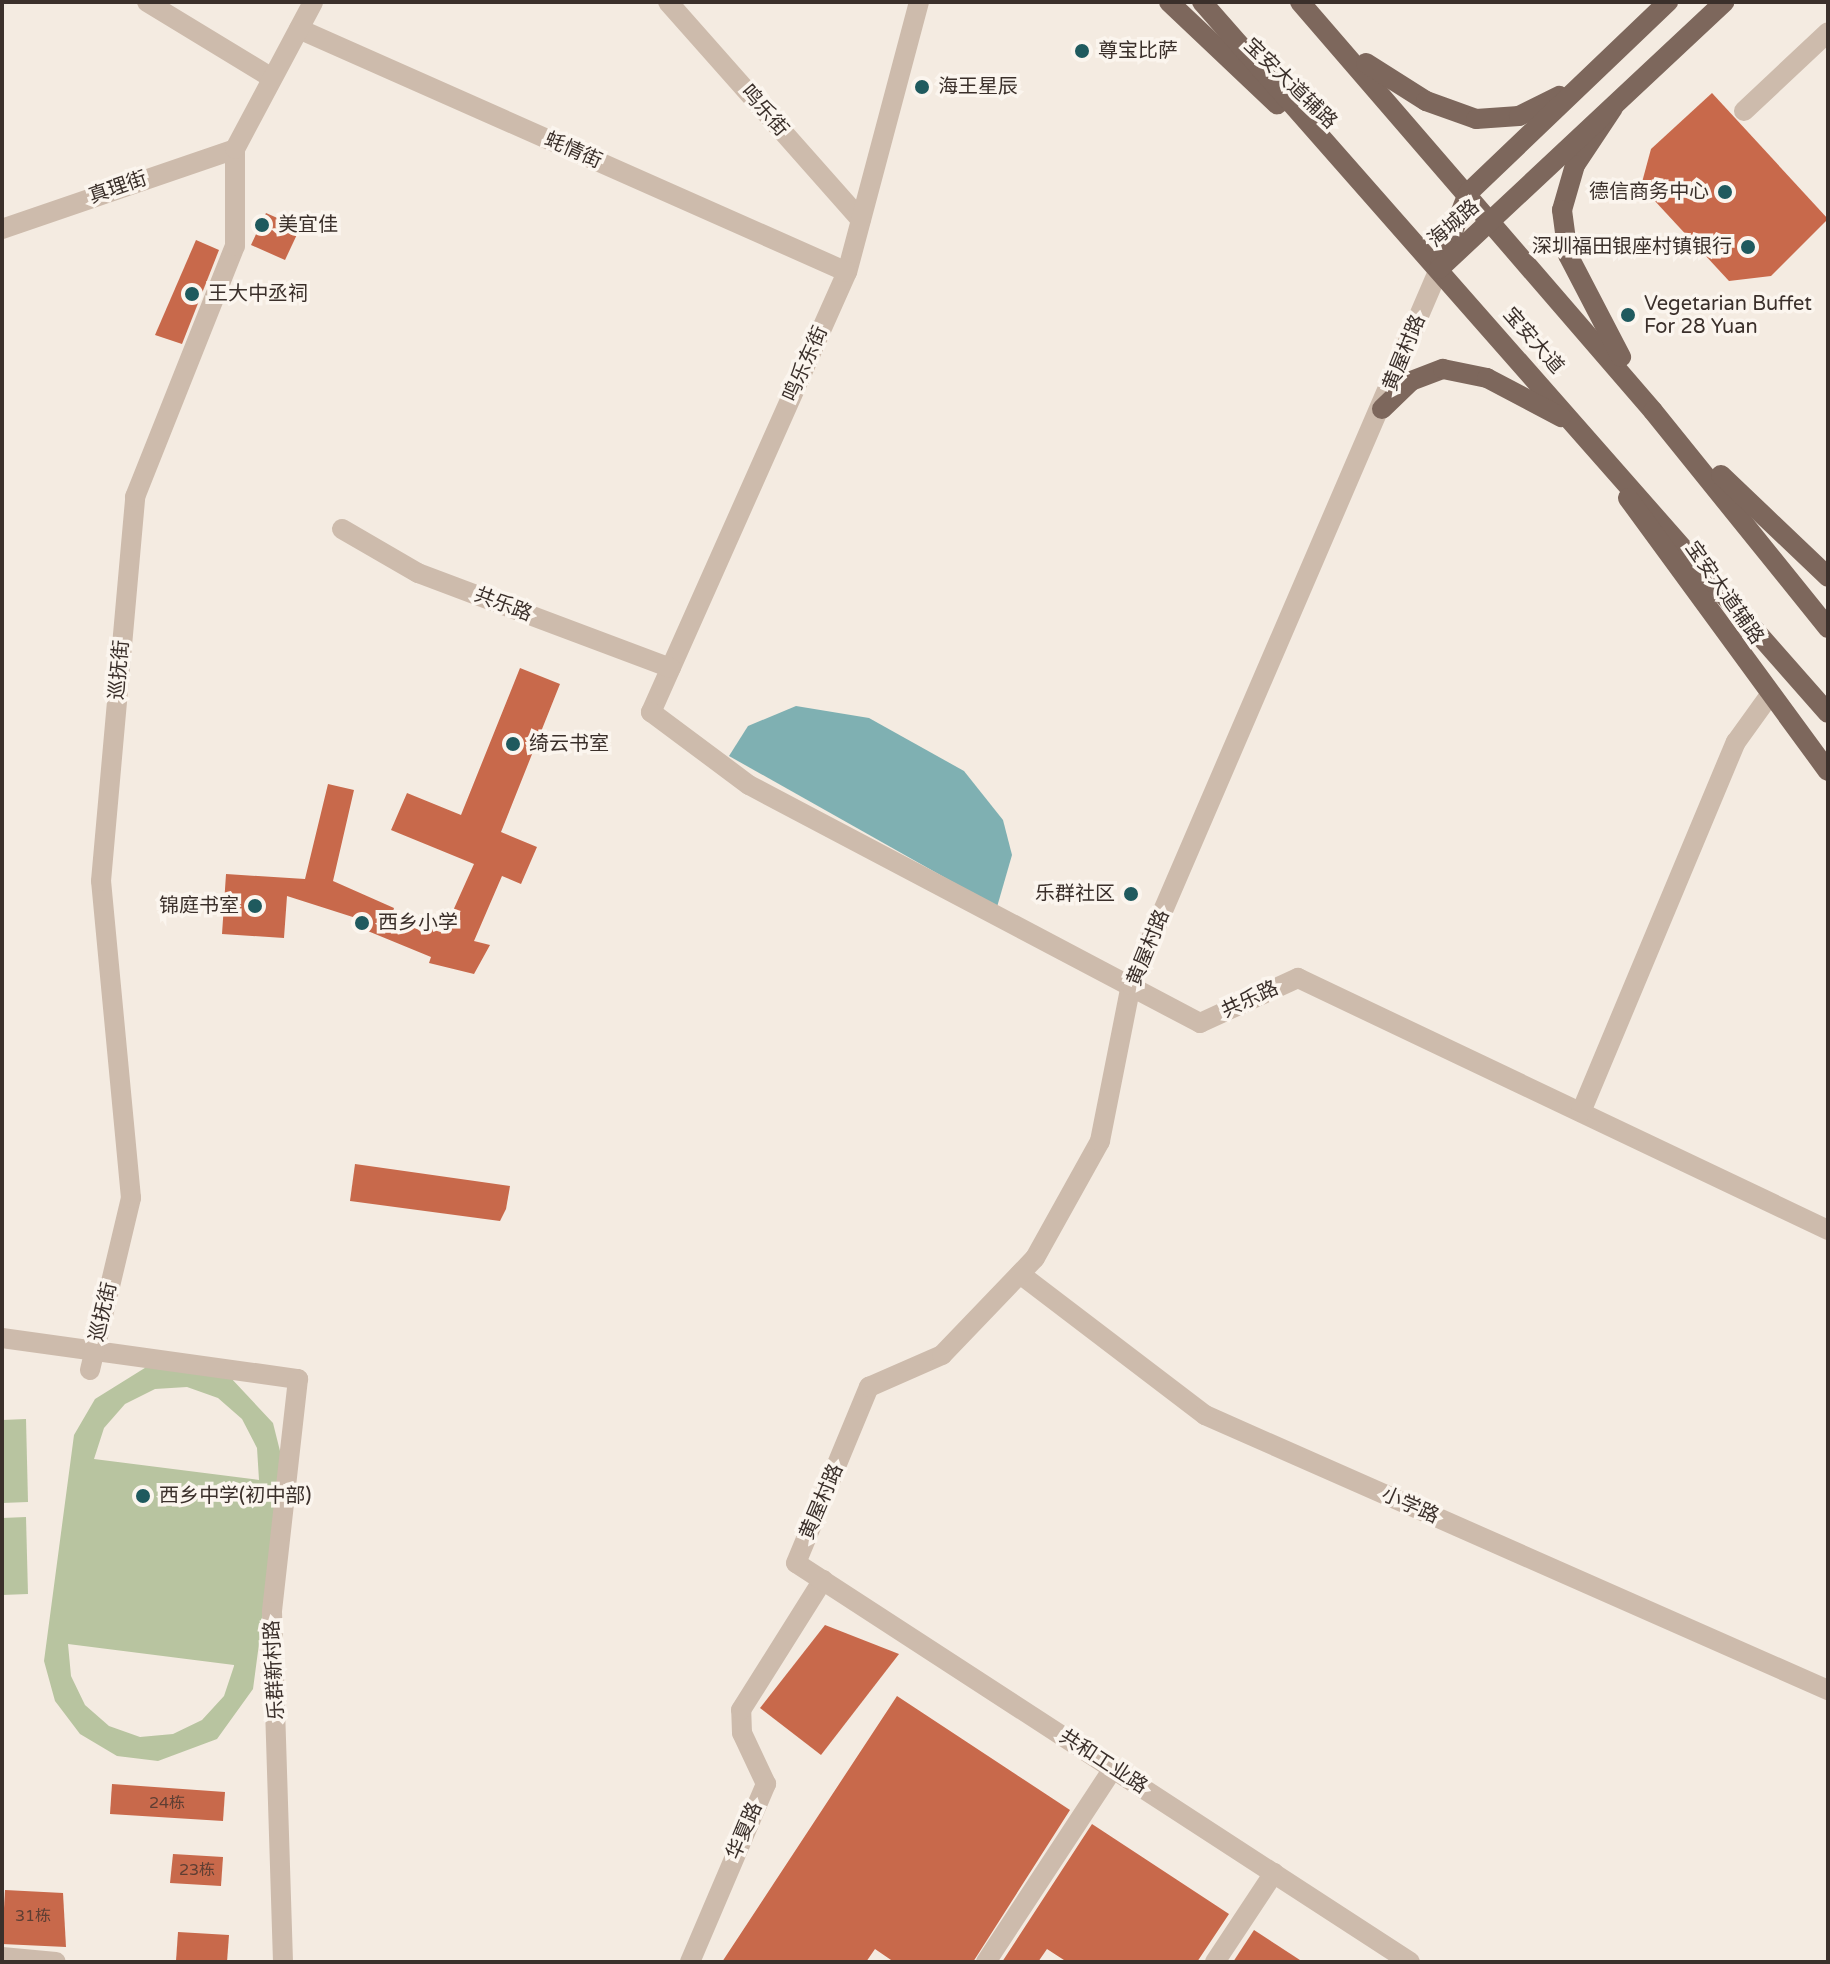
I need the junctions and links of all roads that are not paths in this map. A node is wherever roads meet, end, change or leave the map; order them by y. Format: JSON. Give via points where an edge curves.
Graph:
{"nodes":[{"id":1,"x":147,"y":2,"type":"edge"},
{"id":2,"x":313,"y":2,"type":"edge"},
{"id":3,"x":668,"y":2,"type":"edge"},
{"id":4,"x":919,"y":2,"type":"edge"},
{"id":5,"x":1169,"y":2,"type":"edge"},
{"id":6,"x":1202,"y":2,"type":"edge"},
{"id":7,"x":1300,"y":2,"type":"edge"},
{"id":8,"x":1307,"y":2,"type":"edge"},
{"id":9,"x":1668,"y":2,"type":"edge"},
{"id":10,"x":1724,"y":2,"type":"edge"},
{"id":11,"x":299,"y":29,"type":"junction"},
{"id":12,"x":1828,"y":32,"type":"edge"},
{"id":13,"x":1336,"y":41,"type":"junction"},
{"id":14,"x":272,"y":78,"type":"junction"},
{"id":15,"x":1583,"y":83,"type":"junction"},
{"id":16,"x":1613,"y":108,"type":"junction"},
{"id":17,"x":1744,"y":111,"type":"dead end"},
{"id":18,"x":235,"y":149,"type":"junction"},
{"id":19,"x":1468,"y":193,"type":"junction"},
{"id":20,"x":1378,"y":200,"type":"junction"},
{"id":21,"x":861,"y":220,"type":"junction"},
{"id":22,"x":1494,"y":222,"type":"junction"},
{"id":23,"x":2,"y":229,"type":"edge"},
{"id":24,"x":1439,"y":269,"type":"junction"},
{"id":25,"x":847,"y":272,"type":"junction"},
{"id":26,"x":1382,"y":409,"type":"junction"},
{"id":27,"x":1653,"y":411,"type":"junction"},
{"id":28,"x":1580,"y":431,"type":"junction"},
{"id":29,"x":342,"y":529,"type":"dead end"},
{"id":30,"x":1828,"y":577,"type":"edge"},
{"id":31,"x":1828,"y":628,"type":"edge"},
{"id":32,"x":671,"y":668,"type":"junction"},
{"id":33,"x":1769,"y":696,"type":"junction"},
{"id":34,"x":651,"y":712,"type":"joint"},
{"id":35,"x":1828,"y":713,"type":"edge"},
{"id":36,"x":1828,"y":771,"type":"edge"},
{"id":37,"x":1131,"y":985,"type":"junction"},
{"id":38,"x":1581,"y":1112,"type":"junction"},
{"id":39,"x":1828,"y":1230,"type":"edge"},
{"id":40,"x":1020,"y":1274,"type":"junction"},
{"id":41,"x":2,"y":1338,"type":"edge"},
{"id":42,"x":95,"y":1348,"type":"junction"},
{"id":43,"x":90,"y":1370,"type":"dead end"},
{"id":44,"x":796,"y":1563,"type":"joint"},
{"id":45,"x":823,"y":1580,"type":"junction"},
{"id":46,"x":1828,"y":1690,"type":"edge"},
{"id":47,"x":1113,"y":1769,"type":"junction"},
{"id":48,"x":1274,"y":1873,"type":"junction"},
{"id":49,"x":2,"y":1957,"type":"edge"},
{"id":50,"x":56,"y":1962,"type":"edge"},
{"id":51,"x":283,"y":1962,"type":"edge"},
{"id":52,"x":690,"y":1962,"type":"edge"},
{"id":53,"x":986,"y":1962,"type":"edge"},
{"id":54,"x":1215,"y":1962,"type":"edge"},
{"id":55,"x":1410,"y":1962,"type":"edge"}],
"edges":[{"from":1,"to":14,"type":"street"},
{"from":2,"to":11,"type":"street","name":"巡抚街"},
{"from":3,"to":21,"type":"street","name":"鸣乐街"},
{"from":4,"to":21,"type":"street","name":"鸣乐东街"},
{"from":5,"to":20,"type":"main road","name":"宝安大道辅路"},
{"from":6,"to":20,"type":"main road","name":"宝安大道"},
{"from":7,"to":13,"type":"main road"},
{"from":8,"to":13,"type":"main road"},
{"from":9,"to":15,"type":"main road","name":"海城路"},
{"from":10,"to":16,"type":"main road","name":"海城路"},
{"from":11,"to":14,"type":"street","name":"巡抚街"},
{"from":11,"to":25,"type":"street","name":"蚝情街"},
{"from":12,"to":17,"type":"street"},
{"from":13,"to":15,"type":"main road","via":[[1397,85],[1476,119],[1519,116]]},
{"from":13,"to":19,"type":"main road"},
{"from":14,"to":18,"type":"street","name":"巡抚街"},
{"from":15,"to":19,"type":"main road","name":"海城路"},
{"from":16,"to":22,"type":"main road","name":"海城路"},
{"from":16,"to":27,"type":"main road","via":[[1565,188],[1563,229],[1580,284]]},
{"from":18,"to":23,"type":"street","name":"真理街"},
{"from":18,"to":42,"type":"street","name":"巡抚街","via":[[235,246],[135,497],[101,881],[131,1198]]},
{"from":19,"to":22,"type":"main road"},
{"from":19,"to":24,"type":"main road","name":"海城路"},
{"from":20,"to":24,"type":"main road","name":"宝安大道"},
{"from":21,"to":25,"type":"street","name":"鸣乐东街"},
{"from":22,"to":24,"type":"main road","name":"海城路"},
{"from":22,"to":27,"type":"main road"},
{"from":24,"to":26,"type":"street","name":"黄屋村路"},
{"from":24,"to":28,"type":"main road","name":"宝安大道"},
{"from":25,"to":32,"type":"street","name":"鸣乐东街"},
{"from":26,"to":28,"type":"main road","via":[[1411,381],[1454,370],[1487,378]]},
{"from":26,"to":37,"type":"street","name":"黄屋村路"},
{"from":27,"to":30,"type":"main road"},
{"from":27,"to":31,"type":"main road"},
{"from":28,"to":33,"type":"main road","name":"宝安大道辅路"},
{"from":28,"to":35,"type":"main road","name":"宝安大道"},
{"from":29,"to":32,"type":"street","name":"共乐路","via":[[418,573]]},
{"from":32,"to":34,"type":"street","name":"鸣乐东街"},
{"from":33,"to":36,"type":"main road","name":"宝安大道辅路"},
{"from":33,"to":38,"type":"street","via":[[1736,742]]},
{"from":34,"to":37,"type":"street","name":"共乐路","via":[[749,785]]},
{"from":37,"to":38,"type":"street","name":"共乐路","via":[[1200,1023],[1298,978]]},
{"from":37,"to":40,"type":"street","name":"黄屋村路","via":[[1100,1141]]},
{"from":38,"to":39,"type":"street","name":"共乐路"},
{"from":40,"to":44,"type":"street","name":"黄屋村路","via":[[942,1355],[869,1387]]},
{"from":40,"to":46,"type":"street","name":"小学路","via":[[1205,1415]]},
{"from":41,"to":42,"type":"street"},
{"from":42,"to":43,"type":"street","name":"巡抚街"},
{"from":42,"to":51,"type":"street","name":"乐群新村路","via":[[298,1379],[272,1612]]},
{"from":44,"to":45,"type":"street","name":"共和工业路"},
{"from":45,"to":47,"type":"street","name":"共和工业路"},
{"from":45,"to":52,"type":"street","name":"华夏路","via":[[741,1710],[742,1733],[766,1784]]},
{"from":47,"to":48,"type":"street","name":"共和工业路"},
{"from":47,"to":53,"type":"street"},
{"from":48,"to":54,"type":"street"},
{"from":48,"to":55,"type":"street","name":"共和工业路"},
{"from":49,"to":50,"type":"street"}]}
